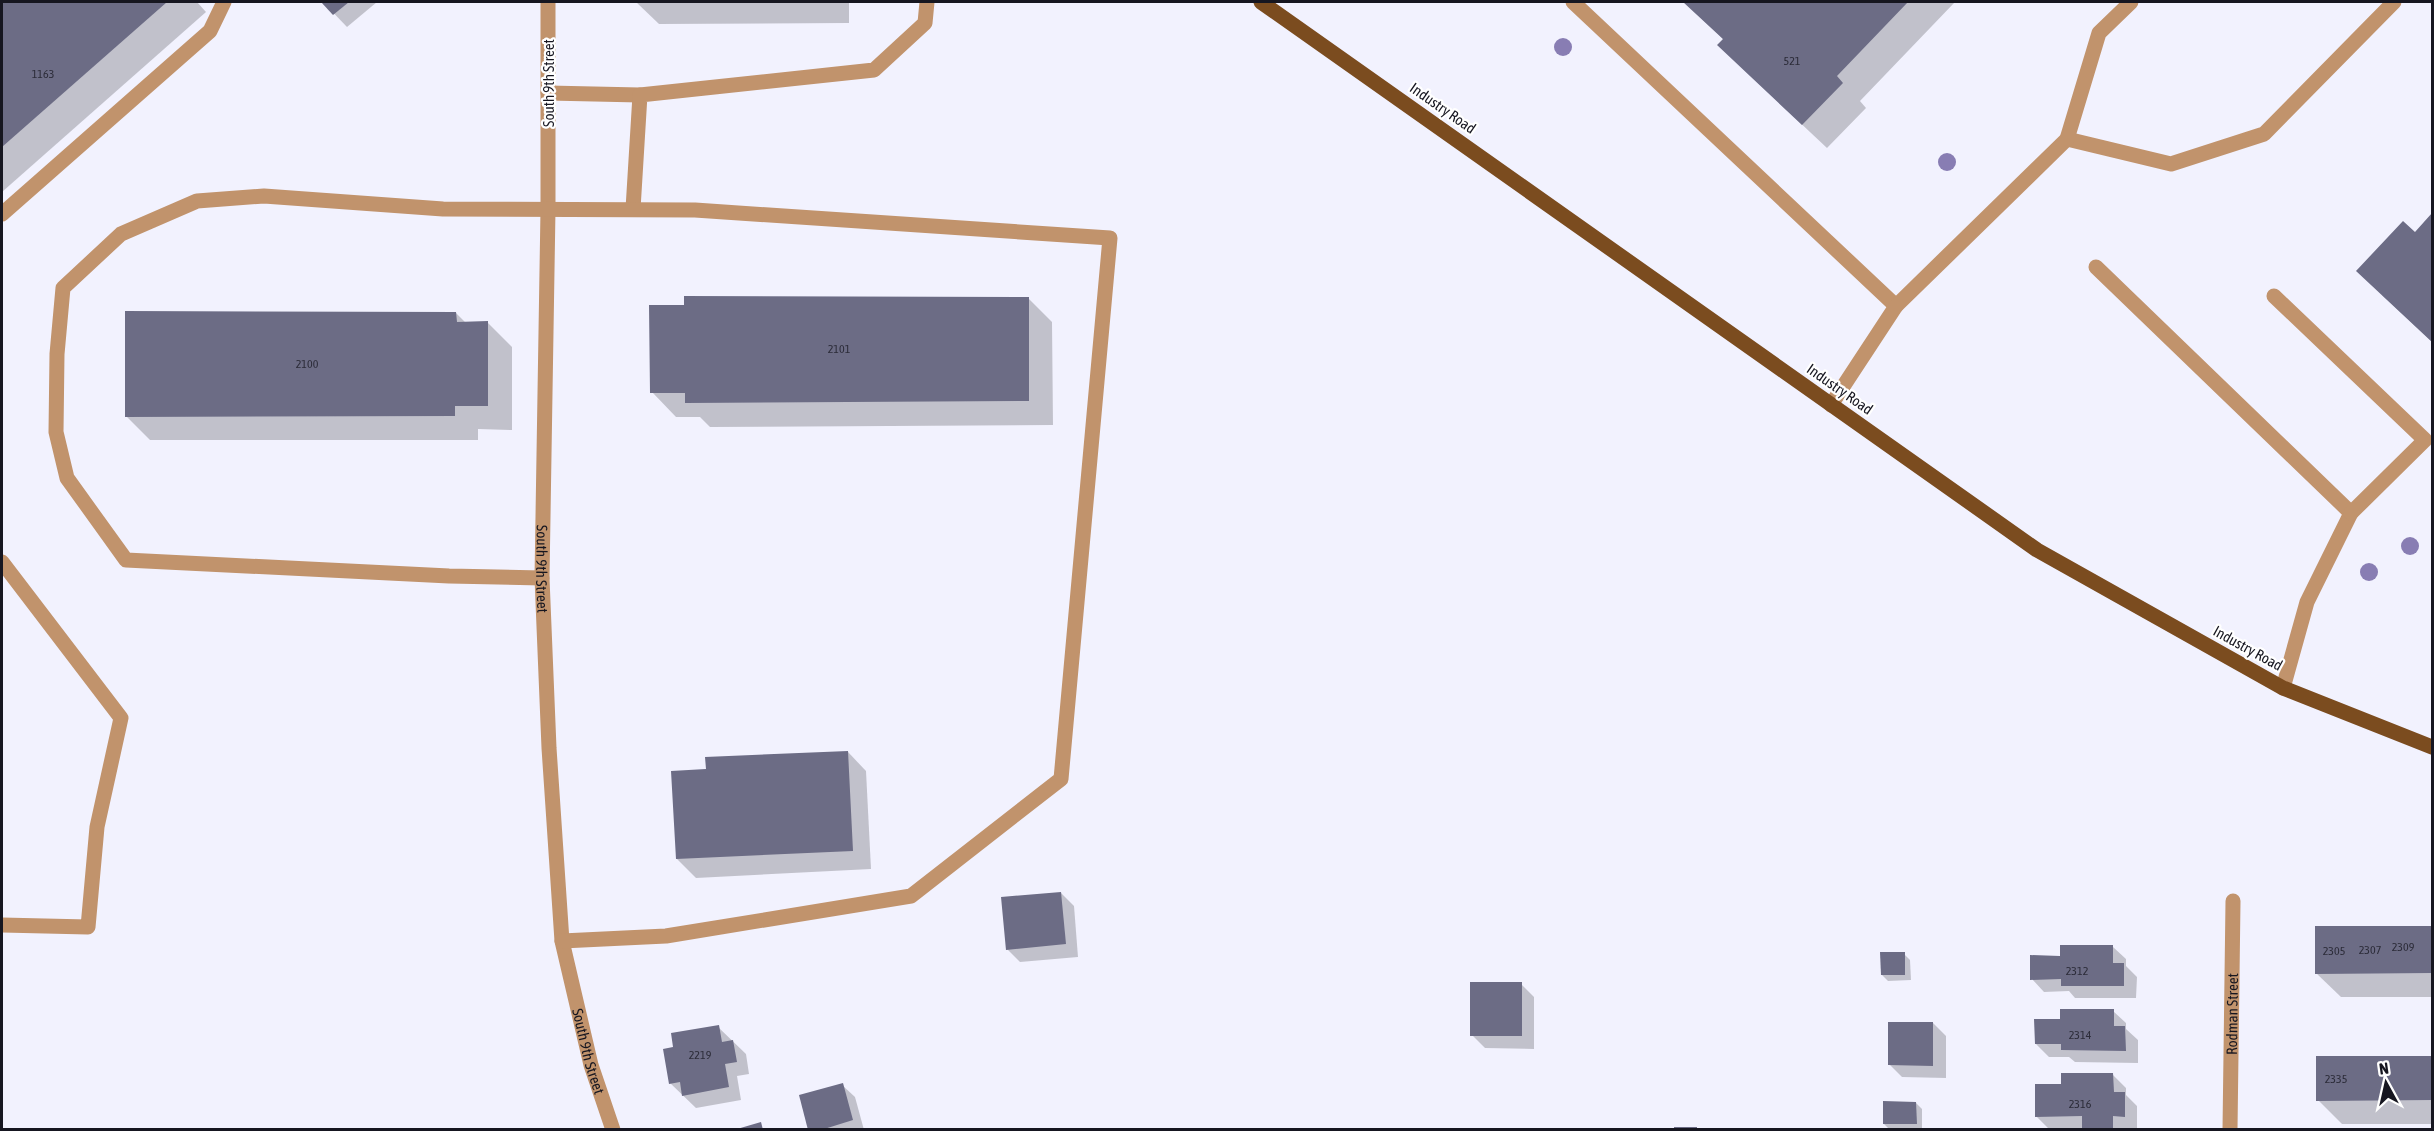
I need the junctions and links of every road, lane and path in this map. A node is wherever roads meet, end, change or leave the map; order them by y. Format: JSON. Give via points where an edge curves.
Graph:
{"nodes":[{"id":1,"x":224,"y":2,"type":"edge"},
{"id":2,"x":548,"y":2,"type":"edge"},
{"id":3,"x":927,"y":2,"type":"edge"},
{"id":4,"x":1260,"y":2,"type":"edge"},
{"id":5,"x":1573,"y":2,"type":"edge"},
{"id":6,"x":2131,"y":2,"type":"edge"},
{"id":7,"x":2394,"y":2,"type":"edge"},
{"id":8,"x":548,"y":93,"type":"junction"},
{"id":9,"x":640,"y":95,"type":"junction"},
{"id":10,"x":2067,"y":139,"type":"junction"},
{"id":11,"x":548,"y":209,"type":"junction"},
{"id":12,"x":633,"y":209,"type":"junction"},
{"id":13,"x":2,"y":214,"type":"edge"},
{"id":14,"x":2096,"y":267,"type":"dead end"},
{"id":15,"x":2274,"y":296,"type":"dead end"},
{"id":16,"x":1896,"y":306,"type":"junction"},
{"id":17,"x":1831,"y":405,"type":"junction"},
{"id":18,"x":2429,"y":443,"type":"edge"},
{"id":19,"x":2351,"y":513,"type":"junction"},
{"id":20,"x":2,"y":562,"type":"edge"},
{"id":21,"x":542,"y":579,"type":"junction"},
{"id":22,"x":2283,"y":688,"type":"junction"},
{"id":23,"x":2433,"y":747,"type":"edge"},
{"id":24,"x":2234,"y":901,"type":"dead end"},
{"id":25,"x":2,"y":925,"type":"edge"},
{"id":26,"x":562,"y":941,"type":"junction"},
{"id":27,"x":613,"y":1130,"type":"edge"},
{"id":28,"x":2230,"y":1130,"type":"edge"}],
"edges":[{"from":1,"to":13,"type":"street","via":[[210,31]]},
{"from":2,"to":8,"type":"street","name":"South 9th Street"},
{"from":3,"to":9,"type":"street","via":[[925,23],[874,70]]},
{"from":4,"to":17,"type":"main road","name":"Industry Road"},
{"from":5,"to":16,"type":"street"},
{"from":6,"to":10,"type":"street","via":[[2099,33]]},
{"from":7,"to":10,"type":"street","via":[[2264,134],[2171,164]]},
{"from":8,"to":9,"type":"street"},
{"from":8,"to":11,"type":"street","name":"South 9th Street"},
{"from":9,"to":12,"type":"street"},
{"from":10,"to":16,"type":"street"},
{"from":11,"to":12,"type":"street"},
{"from":11,"to":21,"type":"street","name":"South 9th Street"},
{"from":11,"to":21,"type":"street","via":[[443,209],[264,196],[197,201],[121,234],[63,288],[57,354],[56,432],[67,478],[126,560]]},
{"from":12,"to":26,"type":"street","via":[[1110,238],[1060,779],[911,896],[666,936]]},
{"from":14,"to":19,"type":"street"},
{"from":15,"to":18,"type":"street"},
{"from":16,"to":17,"type":"street"},
{"from":17,"to":22,"type":"main road","name":"Industry Road","via":[[2037,550]]},
{"from":18,"to":19,"type":"street"},
{"from":19,"to":22,"type":"street","via":[[2307,602]]},
{"from":20,"to":25,"type":"street","via":[[122,718],[97,827],[88,927]]},
{"from":21,"to":26,"type":"street","name":"South 9th Street"},
{"from":22,"to":23,"type":"main road","name":"Industry Road"},
{"from":24,"to":28,"type":"street","name":"Rodman Street"},
{"from":26,"to":27,"type":"street","name":"South 9th Street","via":[[591,1065]]}]}
